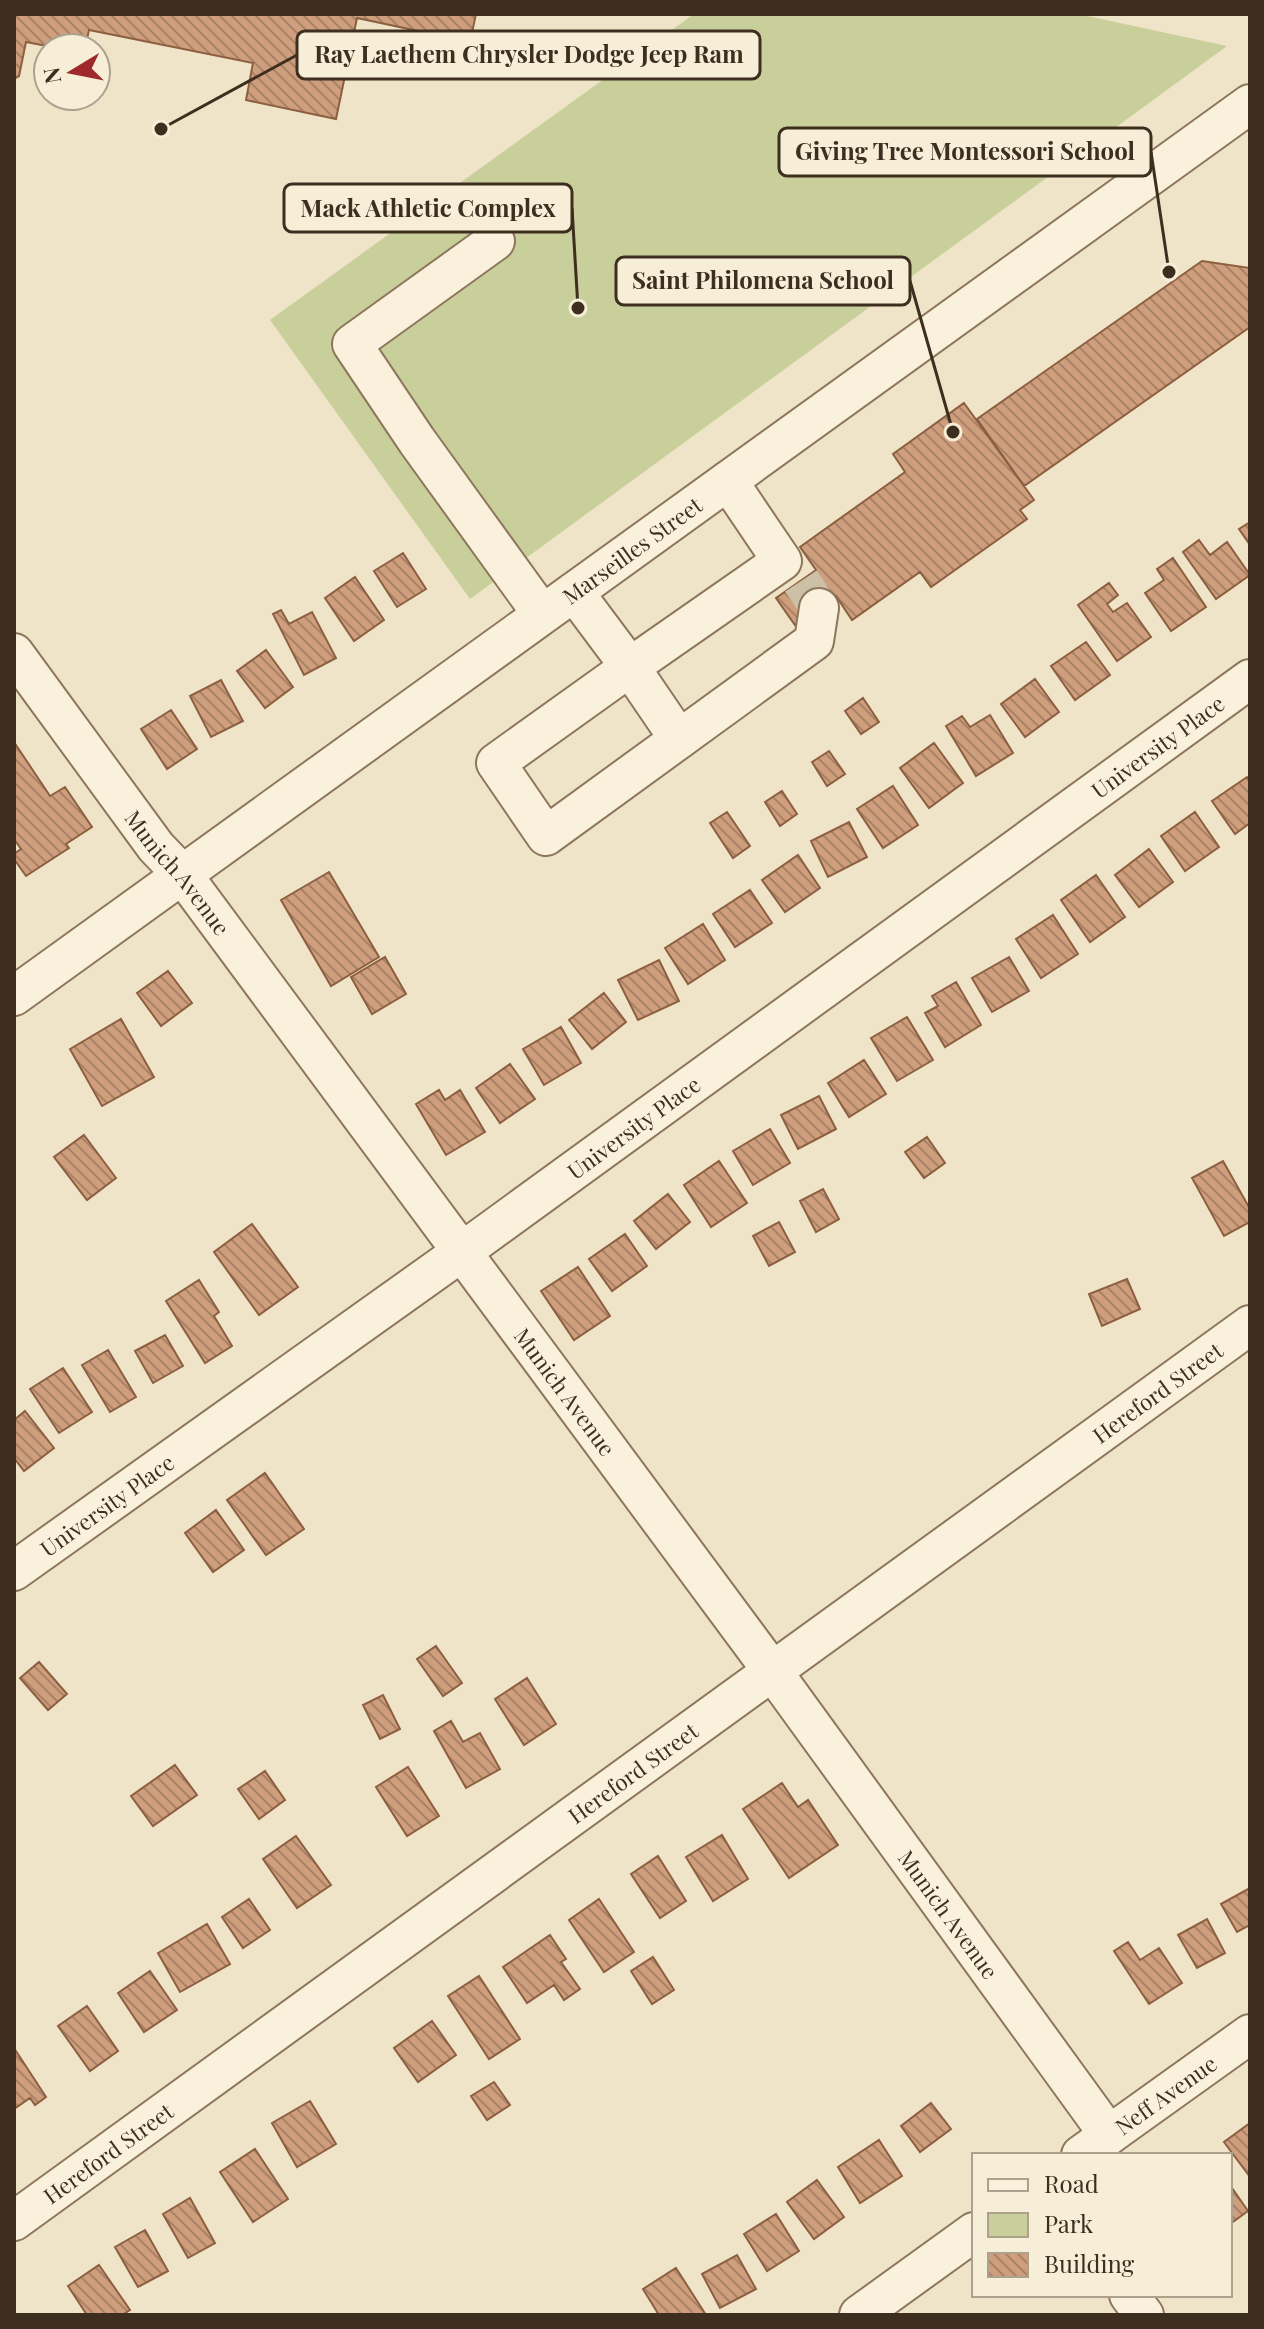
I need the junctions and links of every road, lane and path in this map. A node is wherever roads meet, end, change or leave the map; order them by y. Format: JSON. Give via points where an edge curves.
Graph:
{"nodes":[{"id":1,"x":1250,"y":104,"type":"edge"},
{"id":2,"x":495,"y":241,"type":"dead end"},
{"id":3,"x":728,"y":481,"type":"junction"},
{"id":4,"x":801,"y":583,"type":"junction"},
{"id":5,"x":574,"y":592,"type":"junction"},
{"id":6,"x":542,"y":614,"type":"junction"},
{"id":7,"x":14,"y":653,"type":"edge"},
{"id":8,"x":630,"y":667,"type":"junction"},
{"id":9,"x":1250,"y":679,"type":"edge"},
{"id":10,"x":679,"y":739,"type":"junction"},
{"id":11,"x":182,"y":874,"type":"junction"},
{"id":12,"x":14,"y":996,"type":"edge"},
{"id":13,"x":463,"y":1251,"type":"junction"},
{"id":14,"x":1250,"y":1325,"type":"edge"},
{"id":15,"x":14,"y":1571,"type":"edge"},
{"id":16,"x":773,"y":1672,"type":"junction"},
{"id":17,"x":1250,"y":2034,"type":"edge"},
{"id":18,"x":1095,"y":2145,"type":"edge"},
{"id":19,"x":14,"y":2221,"type":"edge"},
{"id":20,"x":972,"y":2233,"type":"edge"},
{"id":21,"x":1130,"y":2297,"type":"edge"},
{"id":22,"x":859,"y":2315,"type":"edge"},
{"id":23,"x":1144,"y":2315,"type":"edge"}],
"edges":[{"from":1,"to":3,"type":"street","name":"Marseilles Street"},
{"from":2,"to":6,"type":"street","via":[[352,344]]},
{"from":3,"to":4,"type":"street"},
{"from":3,"to":5,"type":"street","name":"Marseilles Street"},
{"from":4,"to":8,"type":"street"},
{"from":4,"to":10,"type":"street","via":[[814,641]]},
{"from":5,"to":6,"type":"street","name":"Marseilles Street"},
{"from":5,"to":8,"type":"street"},
{"from":6,"to":11,"type":"street","name":"Marseilles Street"},
{"from":7,"to":11,"type":"street","name":"Munich Avenue","via":[[156,847]]},
{"from":8,"to":10,"type":"street"},
{"from":8,"to":10,"type":"street","via":[[496,763],[537,824],[546,836]]},
{"from":9,"to":13,"type":"street","name":"University Place"},
{"from":11,"to":12,"type":"street","name":"Marseilles Street"},
{"from":11,"to":13,"type":"street","name":"Munich Avenue"},
{"from":13,"to":15,"type":"street","name":"University Place"},
{"from":13,"to":16,"type":"street","name":"Munich Avenue"},
{"from":14,"to":16,"type":"street","name":"Hereford Street"},
{"from":16,"to":18,"type":"street","name":"Munich Avenue"},
{"from":16,"to":19,"type":"street","name":"Hereford Street"},
{"from":17,"to":18,"type":"street","name":"Neff Avenue"},
{"from":20,"to":22,"type":"street"},
{"from":21,"to":23,"type":"street"}]}
